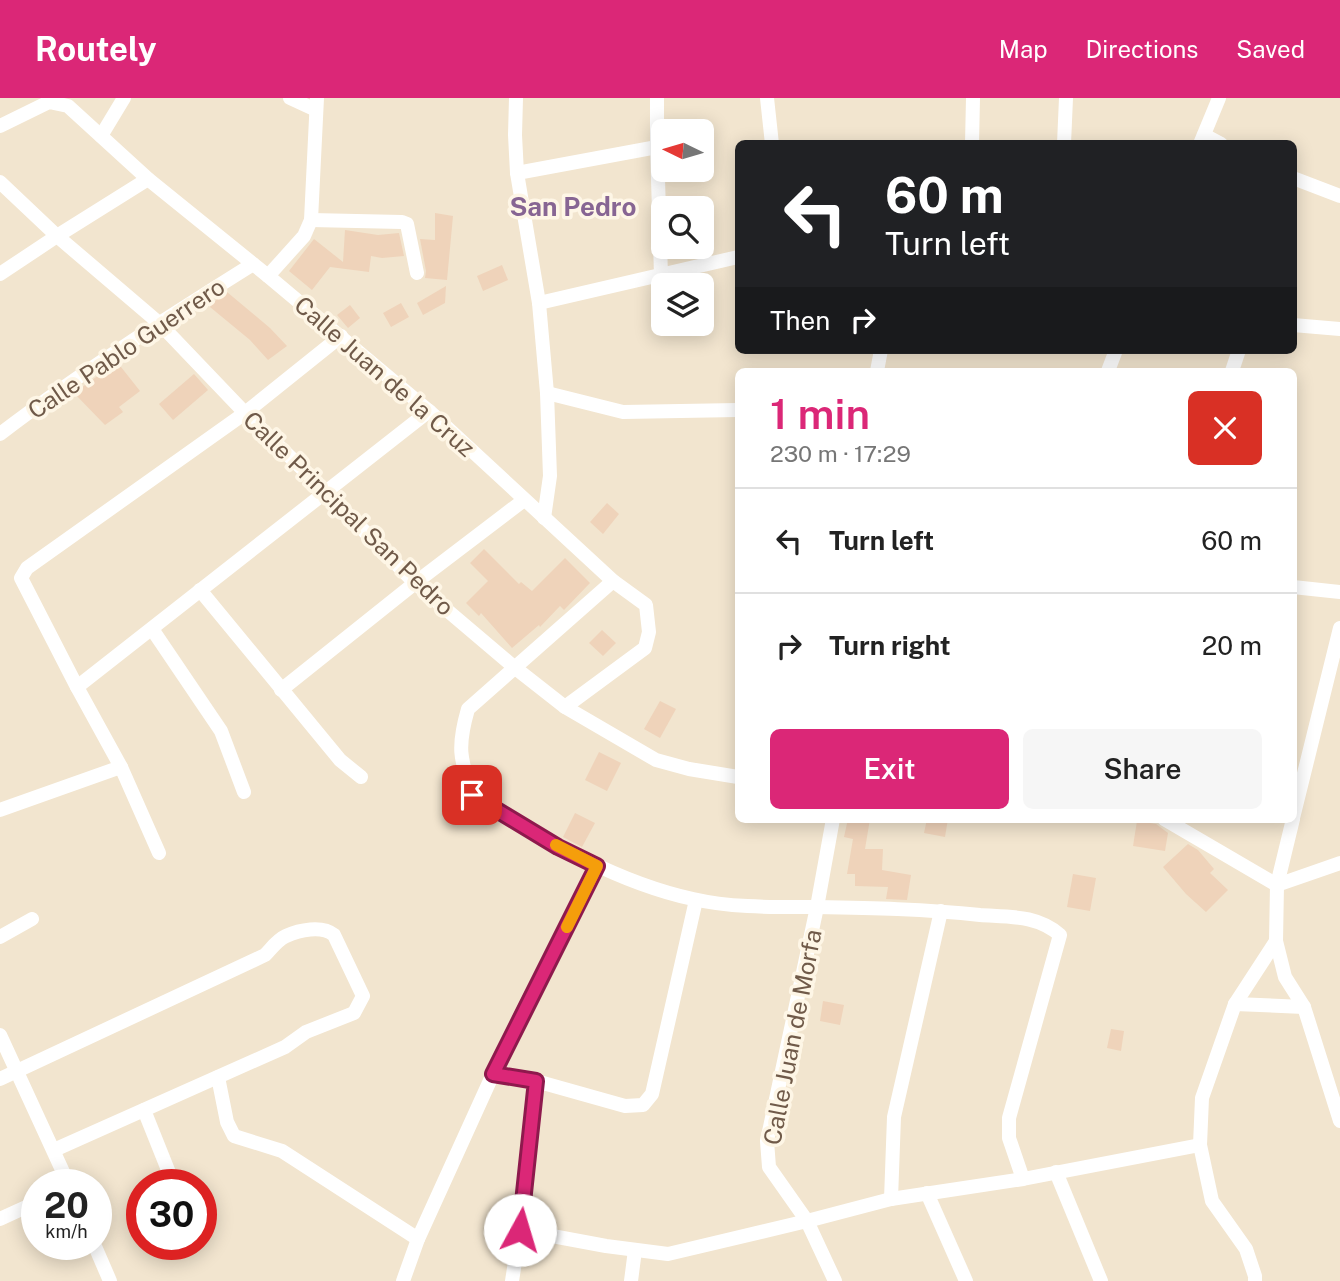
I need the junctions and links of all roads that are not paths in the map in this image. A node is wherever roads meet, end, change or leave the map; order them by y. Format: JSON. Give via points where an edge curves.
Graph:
{"nodes":[{"id":1,"x":124,"y":98,"type":"edge"},
{"id":2,"x":290,"y":98,"type":"edge"},
{"id":3,"x":516,"y":98,"type":"edge"},
{"id":4,"x":657,"y":98,"type":"edge"},
{"id":5,"x":767,"y":98,"type":"edge"},
{"id":6,"x":974,"y":98,"type":"edge"},
{"id":7,"x":1066,"y":98,"type":"edge"},
{"id":8,"x":1219,"y":98,"type":"edge"},
{"id":9,"x":316,"y":104,"type":"edge"},
{"id":10,"x":657,"y":119,"type":"edge"},
{"id":11,"x":0,"y":126,"type":"edge"},
{"id":12,"x":101,"y":136,"type":"junction"},
{"id":13,"x":1202,"y":139,"type":"edge"},
{"id":14,"x":772,"y":140,"type":"edge"},
{"id":15,"x":972,"y":140,"type":"edge"},
{"id":16,"x":1064,"y":140,"type":"edge"},
{"id":17,"x":651,"y":148,"type":"edge"},
{"id":18,"x":517,"y":173,"type":"junction"},
{"id":19,"x":148,"y":179,"type":"junction"},
{"id":20,"x":1297,"y":180,"type":"edge"},
{"id":21,"x":658,"y":182,"type":"edge"},
{"id":22,"x":0,"y":183,"type":"edge"},
{"id":23,"x":1340,"y":196,"type":"edge"},
{"id":24,"x":311,"y":220,"type":"junction"},
{"id":25,"x":57,"y":236,"type":"junction"},
{"id":26,"x":735,"y":258,"type":"edge"},
{"id":27,"x":253,"y":264,"type":"junction"},
{"id":28,"x":416,"y":272,"type":"dead end"},
{"id":29,"x":661,"y":273,"type":"edge"},
{"id":30,"x":670,"y":273,"type":"edge"},
{"id":31,"x":0,"y":274,"type":"edge"},
{"id":32,"x":268,"y":276,"type":"junction"},
{"id":33,"x":651,"y":277,"type":"edge"},
{"id":34,"x":539,"y":303,"type":"junction"},
{"id":35,"x":159,"y":323,"type":"junction"},
{"id":36,"x":1297,"y":325,"type":"edge"},
{"id":37,"x":1340,"y":329,"type":"edge"},
{"id":38,"x":341,"y":336,"type":"junction"},
{"id":39,"x":547,"y":393,"type":"junction"},
{"id":40,"x":735,"y":410,"type":"edge"},
{"id":41,"x":429,"y":411,"type":"junction"},
{"id":42,"x":245,"y":412,"type":"junction"},
{"id":43,"x":0,"y":434,"type":"edge"},
{"id":44,"x":325,"y":491,"type":"junction"},
{"id":45,"x":524,"y":500,"type":"junction"},
{"id":46,"x":544,"y":518,"type":"junction"},
{"id":47,"x":613,"y":581,"type":"junction"},
{"id":48,"x":415,"y":583,"type":"junction"},
{"id":49,"x":1297,"y":587,"type":"edge"},
{"id":50,"x":200,"y":590,"type":"junction"},
{"id":51,"x":1340,"y":592,"type":"edge"},
{"id":52,"x":152,"y":629,"type":"junction"},
{"id":53,"x":1339,"y":636,"type":"edge"},
{"id":54,"x":514,"y":667,"type":"junction"},
{"id":55,"x":77,"y":687,"type":"junction"},
{"id":56,"x":281,"y":690,"type":"junction"},
{"id":57,"x":565,"y":707,"type":"junction"},
{"id":58,"x":121,"y":767,"type":"junction"},
{"id":59,"x":735,"y":777,"type":"edge"},
{"id":60,"x":361,"y":778,"type":"dead end"},
{"id":61,"x":244,"y":792,"type":"dead end"},
{"id":62,"x":1297,"y":802,"type":"edge"},
{"id":63,"x":0,"y":810,"type":"edge"},
{"id":64,"x":832,"y":823,"type":"edge"},
{"id":65,"x":1171,"y":823,"type":"edge"},
{"id":66,"x":1292,"y":823,"type":"edge"},
{"id":67,"x":159,"y":853,"type":"dead end"},
{"id":68,"x":1340,"y":863,"type":"edge"},
{"id":69,"x":597,"y":866,"type":"junction"},
{"id":70,"x":1277,"y":885,"type":"junction"},
{"id":71,"x":696,"y":900,"type":"junction"},
{"id":72,"x":817,"y":907,"type":"junction"},
{"id":73,"x":942,"y":911,"type":"junction"},
{"id":74,"x":32,"y":919,"type":"dead end"},
{"id":75,"x":0,"y":937,"type":"edge"},
{"id":76,"x":1276,"y":941,"type":"junction"},
{"id":77,"x":1235,"y":1004,"type":"junction"},
{"id":78,"x":1304,"y":1007,"type":"junction"},
{"id":79,"x":0,"y":1035,"type":"edge"},
{"id":80,"x":17,"y":1070,"type":"junction"},
{"id":81,"x":493,"y":1074,"type":"junction"},
{"id":82,"x":218,"y":1077,"type":"junction"},
{"id":83,"x":0,"y":1079,"type":"edge"},
{"id":84,"x":536,"y":1081,"type":"junction"},
{"id":85,"x":144,"y":1110,"type":"junction"},
{"id":86,"x":1340,"y":1121,"type":"edge"},
{"id":87,"x":1200,"y":1145,"type":"junction"},
{"id":88,"x":54,"y":1150,"type":"junction"},
{"id":89,"x":62,"y":1169,"type":"edge"},
{"id":90,"x":168,"y":1169,"type":"edge"},
{"id":91,"x":1056,"y":1172,"type":"junction"},
{"id":92,"x":1023,"y":1179,"type":"junction"},
{"id":93,"x":927,"y":1193,"type":"junction"},
{"id":94,"x":891,"y":1199,"type":"junction"},
{"id":95,"x":21,"y":1209,"type":"edge"},
{"id":96,"x":0,"y":1219,"type":"edge"},
{"id":97,"x":807,"y":1221,"type":"junction"},
{"id":98,"x":520,"y":1230,"type":"junction"},
{"id":99,"x":418,"y":1239,"type":"junction"},
{"id":100,"x":635,"y":1250,"type":"junction"},
{"id":101,"x":101,"y":1260,"type":"edge"},
{"id":102,"x":110,"y":1281,"type":"edge"},
{"id":103,"x":403,"y":1281,"type":"edge"},
{"id":104,"x":512,"y":1281,"type":"edge"},
{"id":105,"x":631,"y":1281,"type":"edge"},
{"id":106,"x":835,"y":1281,"type":"edge"},
{"id":107,"x":965,"y":1281,"type":"edge"},
{"id":108,"x":1101,"y":1281,"type":"edge"},
{"id":109,"x":1255,"y":1281,"type":"edge"}],
"edges":[{"from":1,"to":12,"type":"street"},
{"from":2,"to":9,"type":"street"},
{"from":3,"to":18,"type":"street"},
{"from":4,"to":10,"type":"street"},
{"from":5,"to":14,"type":"street"},
{"from":6,"to":15,"type":"street"},
{"from":7,"to":16,"type":"street"},
{"from":8,"to":13,"type":"street"},
{"from":9,"to":24,"type":"street"},
{"from":11,"to":12,"type":"street","name":"Calle Juan de la Cruz","via":[[49,102],[68,106]]},
{"from":12,"to":19,"type":"street","name":"Calle Juan de la Cruz"},
{"from":17,"to":18,"type":"street"},
{"from":18,"to":34,"type":"street"},
{"from":19,"to":25,"type":"street"},
{"from":19,"to":27,"type":"street","name":"Calle Juan de la Cruz"},
{"from":20,"to":23,"type":"street"},
{"from":21,"to":29,"type":"street"},
{"from":22,"to":25,"type":"street","name":"Calle Principal San Pedro"},
{"from":24,"to":28,"type":"street","via":[[402,222],[407,225]]},
{"from":24,"to":32,"type":"street","via":[[304,236]]},
{"from":25,"to":31,"type":"street"},
{"from":25,"to":35,"type":"street","name":"Calle Principal San Pedro"},
{"from":26,"to":30,"type":"street"},
{"from":27,"to":32,"type":"street","name":"Calle Juan de la Cruz"},
{"from":27,"to":35,"type":"street","name":"Calle Pablo Guerrero"},
{"from":32,"to":38,"type":"street","name":"Calle Juan de la Cruz"},
{"from":33,"to":34,"type":"street"},
{"from":34,"to":39,"type":"street"},
{"from":35,"to":42,"type":"street","name":"Calle Principal San Pedro"},
{"from":35,"to":43,"type":"street","name":"Calle Pablo Guerrero"},
{"from":36,"to":37,"type":"street"},
{"from":38,"to":41,"type":"street","name":"Calle Juan de la Cruz"},
{"from":38,"to":42,"type":"street"},
{"from":39,"to":40,"type":"street","via":[[623,412]]},
{"from":39,"to":46,"type":"street","via":[[550,476]]},
{"from":41,"to":44,"type":"street"},
{"from":41,"to":45,"type":"street","name":"Calle Juan de la Cruz"},
{"from":42,"to":44,"type":"street","name":"Calle Principal San Pedro"},
{"from":42,"to":55,"type":"street","via":[[27,568],[21,578]]},
{"from":44,"to":48,"type":"street","name":"Calle Principal San Pedro"},
{"from":44,"to":50,"type":"street"},
{"from":45,"to":46,"type":"street","name":"Calle Juan de la Cruz"},
{"from":45,"to":48,"type":"street"},
{"from":46,"to":47,"type":"street","name":"Calle Juan de la Cruz"},
{"from":47,"to":54,"type":"street"},
{"from":47,"to":57,"type":"street","name":"Calle Juan de la Cruz","via":[[646,605],[649,632],[645,648]]},
{"from":48,"to":54,"type":"street","name":"Calle Principal San Pedro"},
{"from":48,"to":56,"type":"street"},
{"from":49,"to":51,"type":"street"},
{"from":50,"to":52,"type":"street"},
{"from":50,"to":56,"type":"street"},
{"from":52,"to":55,"type":"street"},
{"from":52,"to":61,"type":"street","via":[[221,731]]},
{"from":53,"to":62,"type":"street"},
{"from":54,"to":57,"type":"street","name":"Calle Principal San Pedro"},
{"from":54,"to":69,"type":"street","via":[[468,709],[461,734],[461,763],[472,795]]},
{"from":55,"to":58,"type":"street"},
{"from":56,"to":60,"type":"street"},
{"from":57,"to":59,"type":"street","name":"Calle Principal San Pedro","via":[[656,760]]},
{"from":58,"to":63,"type":"street"},
{"from":58,"to":67,"type":"street"},
{"from":64,"to":72,"type":"street","name":"Calle Juan de Morfa"},
{"from":65,"to":70,"type":"street"},
{"from":66,"to":70,"type":"street"},
{"from":68,"to":70,"type":"street"},
{"from":69,"to":71,"type":"street"},
{"from":69,"to":81,"type":"street"},
{"from":70,"to":76,"type":"street"},
{"from":71,"to":72,"type":"street"},
{"from":71,"to":84,"type":"street","via":[[652,1094],[643,1105],[625,1106]]},
{"from":72,"to":73,"type":"street"},
{"from":72,"to":97,"type":"street","name":"Calle Juan de Morfa","via":[[767,1141],[769,1167]]},
{"from":73,"to":92,"type":"street","via":[[1034,920],[1060,935],[1009,1118],[1009,1138]]},
{"from":73,"to":94,"type":"street","via":[[894,1117]]},
{"from":74,"to":75,"type":"street"},
{"from":76,"to":77,"type":"street"},
{"from":76,"to":78,"type":"street","via":[[1285,977]]},
{"from":77,"to":78,"type":"street"},
{"from":77,"to":87,"type":"street","via":[[1202,1098]]},
{"from":78,"to":86,"type":"street"},
{"from":79,"to":80,"type":"street"},
{"from":80,"to":82,"type":"street","via":[[265,955],[287,935],[329,931],[363,996],[354,1013],[306,1031],[285,1047]]},
{"from":80,"to":83,"type":"street"},
{"from":80,"to":88,"type":"street"},
{"from":81,"to":84,"type":"street"},
{"from":81,"to":99,"type":"street"},
{"from":82,"to":85,"type":"street"},
{"from":82,"to":99,"type":"street","via":[[234,1136],[282,1151]]},
{"from":84,"to":98,"type":"street"},
{"from":85,"to":88,"type":"street"},
{"from":85,"to":90,"type":"street"},
{"from":87,"to":91,"type":"street"},
{"from":87,"to":109,"type":"street","via":[[1212,1201],[1246,1249]]},
{"from":88,"to":89,"type":"street"},
{"from":91,"to":92,"type":"street"},
{"from":91,"to":108,"type":"street"},
{"from":92,"to":93,"type":"street"},
{"from":93,"to":94,"type":"street"},
{"from":93,"to":107,"type":"street"},
{"from":94,"to":97,"type":"street"},
{"from":95,"to":96,"type":"street"},
{"from":97,"to":100,"type":"street","via":[[668,1254]]},
{"from":97,"to":106,"type":"street","name":"Calle Juan de Morfa"},
{"from":98,"to":100,"type":"street"},
{"from":98,"to":104,"type":"street"},
{"from":99,"to":103,"type":"street"},
{"from":100,"to":105,"type":"street"},
{"from":101,"to":102,"type":"street"}]}
